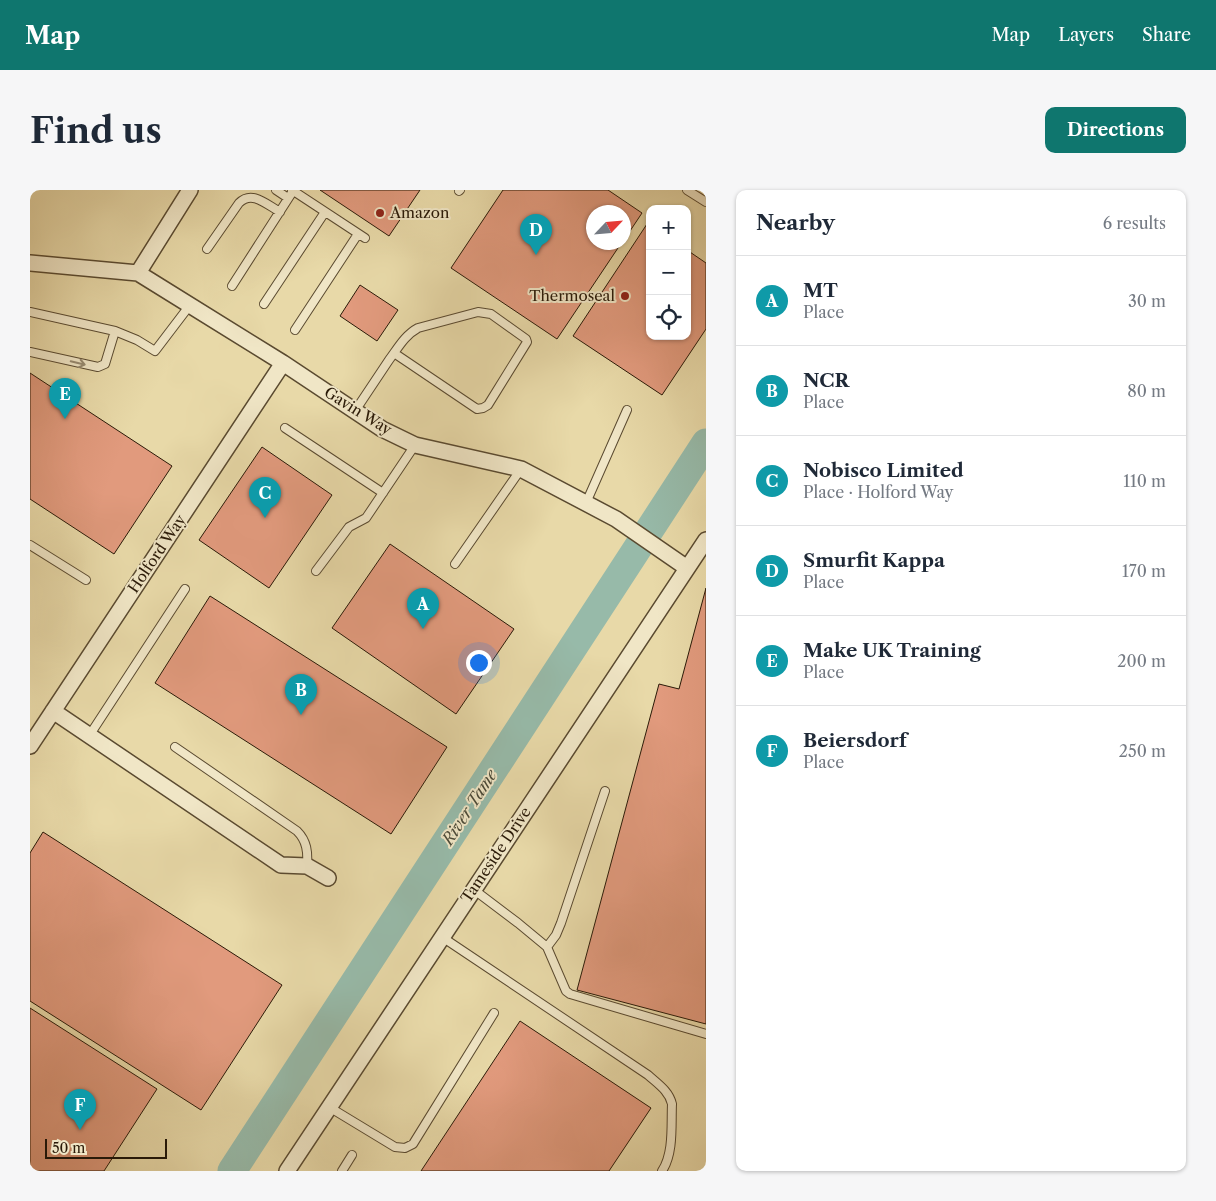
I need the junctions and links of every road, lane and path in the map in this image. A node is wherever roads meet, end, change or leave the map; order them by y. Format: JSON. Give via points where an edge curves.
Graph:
{"nodes":[{"id":1,"x":190,"y":190,"type":"edge"},
{"id":2,"x":276,"y":190,"type":"edge"},
{"id":3,"x":293,"y":190,"type":"edge"},
{"id":4,"x":687,"y":190,"type":"edge"},
{"id":5,"x":288,"y":198,"type":"junction"},
{"id":6,"x":706,"y":202,"type":"edge"},
{"id":7,"x":280,"y":212,"type":"junction"},
{"id":8,"x":325,"y":212,"type":"junction"},
{"id":9,"x":207,"y":249,"type":"dead end"},
{"id":10,"x":30,"y":263,"type":"edge"},
{"id":11,"x":138,"y":273,"type":"junction"},
{"id":12,"x":232,"y":286,"type":"dead end"},
{"id":13,"x":264,"y":304,"type":"dead end"},
{"id":14,"x":190,"y":305,"type":"junction"},
{"id":15,"x":30,"y":312,"type":"edge"},
{"id":16,"x":295,"y":330,"type":"dead end"},
{"id":17,"x":114,"y":331,"type":"junction"},
{"id":18,"x":30,"y":352,"type":"edge"},
{"id":19,"x":394,"y":353,"type":"junction"},
{"id":20,"x":283,"y":363,"type":"junction"},
{"id":21,"x":627,"y":410,"type":"dead end"},
{"id":22,"x":355,"y":411,"type":"junction"},
{"id":23,"x":284,"y":428,"type":"dead end"},
{"id":24,"x":415,"y":445,"type":"junction"},
{"id":25,"x":521,"y":469,"type":"junction"},
{"id":26,"x":383,"y":493,"type":"junction"},
{"id":27,"x":586,"y":503,"type":"junction"},
{"id":28,"x":706,"y":540,"type":"edge"},
{"id":29,"x":30,"y":545,"type":"edge"},
{"id":30,"x":455,"y":564,"type":"dead end"},
{"id":31,"x":687,"y":568,"type":"junction"},
{"id":32,"x":316,"y":571,"type":"dead end"},
{"id":33,"x":86,"y":580,"type":"dead end"},
{"id":34,"x":185,"y":588,"type":"dead end"},
{"id":35,"x":53,"y":712,"type":"junction"},
{"id":36,"x":89,"y":736,"type":"junction"},
{"id":37,"x":30,"y":746,"type":"edge"},
{"id":38,"x":175,"y":747,"type":"dead end"},
{"id":39,"x":605,"y":792,"type":"dead end"},
{"id":40,"x":307,"y":866,"type":"junction"},
{"id":41,"x":328,"y":878,"type":"dead end"},
{"id":42,"x":473,"y":889,"type":"junction"},
{"id":43,"x":442,"y":937,"type":"junction"},
{"id":44,"x":547,"y":947,"type":"junction"},
{"id":45,"x":494,"y":1013,"type":"dead end"},
{"id":46,"x":706,"y":1034,"type":"edge"},
{"id":47,"x":329,"y":1108,"type":"junction"},
{"id":48,"x":352,"y":1155,"type":"dead end"},
{"id":49,"x":287,"y":1171,"type":"edge"},
{"id":50,"x":342,"y":1171,"type":"edge"},
{"id":51,"x":662,"y":1171,"type":"edge"}],
"edges":[{"from":1,"to":11,"type":"street"},
{"from":2,"to":5,"type":"lane"},
{"from":3,"to":5,"type":"lane"},
{"from":3,"to":8,"type":"lane"},
{"from":4,"to":6,"type":"lane"},
{"from":5,"to":7,"type":"lane"},
{"from":7,"to":9,"type":"lane","via":[[256,198],[244,198]]},
{"from":7,"to":12,"type":"lane"},
{"from":8,"to":13,"type":"lane"},
{"from":8,"to":16,"type":"lane","via":[[362,236]]},
{"from":10,"to":11,"type":"street","name":"Gavin Way"},
{"from":11,"to":14,"type":"street","name":"Gavin Way"},
{"from":14,"to":17,"type":"lane","via":[[155,351]]},
{"from":14,"to":20,"type":"street","name":"Gavin Way"},
{"from":15,"to":17,"type":"lane"},
{"from":18,"to":17,"type":"lane","one_way":true,"via":[[98,368],[105,364]]},
{"from":19,"to":19,"type":"lane","via":[[409,333],[418,328],[478,312],[491,314],[526,338],[527,342],[488,405],[477,409]]},
{"from":19,"to":22,"type":"lane"},
{"from":20,"to":22,"type":"street","name":"Gavin Way"},
{"from":20,"to":35,"type":"street","name":"Holford Way"},
{"from":21,"to":27,"type":"lane"},
{"from":22,"to":24,"type":"street","name":"Gavin Way"},
{"from":23,"to":26,"type":"lane"},
{"from":24,"to":25,"type":"street","name":"Gavin Way"},
{"from":24,"to":26,"type":"lane"},
{"from":25,"to":27,"type":"street","name":"Gavin Way"},
{"from":25,"to":30,"type":"lane"},
{"from":26,"to":32,"type":"lane","via":[[366,518],[349,527]]},
{"from":27,"to":31,"type":"street","name":"Gavin Way","via":[[616,519]]},
{"from":28,"to":31,"type":"street","name":"Tameside Drive"},
{"from":29,"to":33,"type":"lane"},
{"from":31,"to":42,"type":"street","name":"Tameside Drive"},
{"from":34,"to":36,"type":"lane"},
{"from":35,"to":36,"type":"street"},
{"from":35,"to":37,"type":"street","name":"Holford Way"},
{"from":36,"to":40,"type":"street","via":[[281,865]]},
{"from":38,"to":40,"type":"lane","via":[[297,831],[306,845]]},
{"from":39,"to":44,"type":"lane","via":[[561,923]]},
{"from":40,"to":41,"type":"street"},
{"from":42,"to":43,"type":"street","name":"Tameside Drive"},
{"from":42,"to":44,"type":"lane"},
{"from":43,"to":47,"type":"street","name":"Tameside Drive"},
{"from":43,"to":51,"type":"lane","via":[[665,1089],[672,1104],[669,1155]]},
{"from":44,"to":46,"type":"lane","via":[[570,994]]},
{"from":45,"to":47,"type":"lane","via":[[413,1144],[405,1148],[395,1147]]},
{"from":47,"to":49,"type":"street","name":"Tameside Drive"},
{"from":48,"to":50,"type":"lane"}]}
